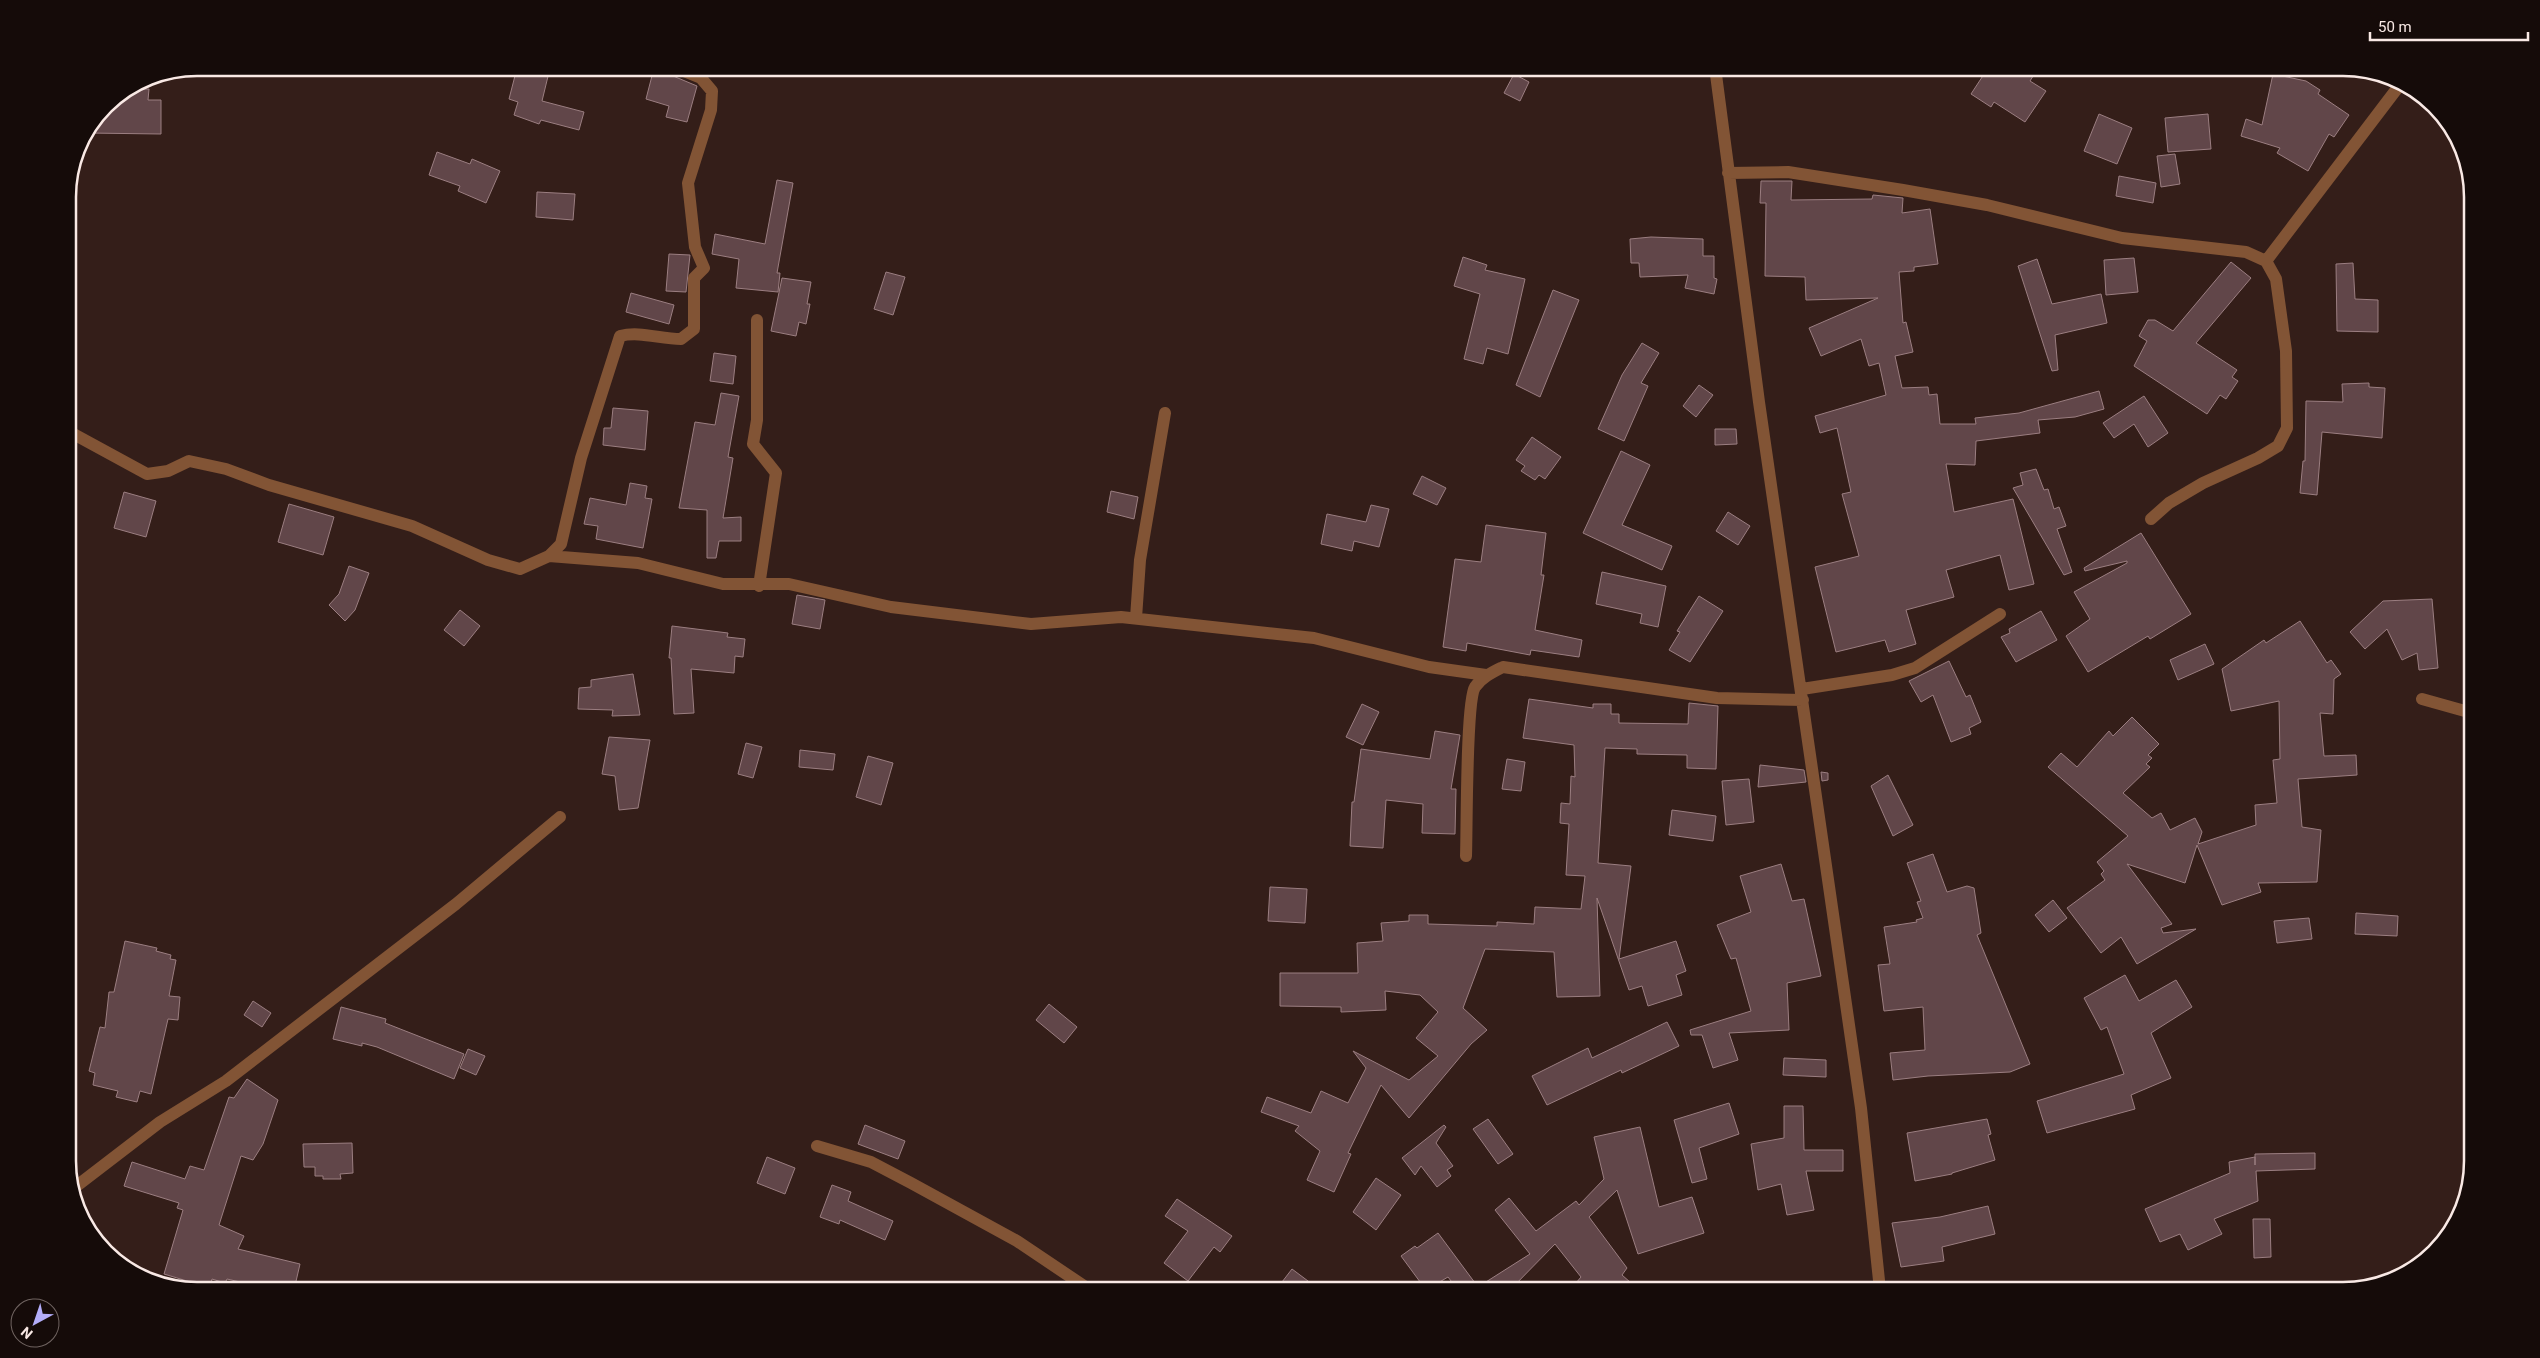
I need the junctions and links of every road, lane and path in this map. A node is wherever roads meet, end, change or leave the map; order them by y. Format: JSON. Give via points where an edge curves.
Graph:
{"nodes":[{"id":1,"x":696,"y":76,"type":"edge"},
{"id":2,"x":1715,"y":76,"type":"edge"},
{"id":3,"x":2397,"y":89,"type":"edge"},
{"id":4,"x":1728,"y":173,"type":"junction"},
{"id":5,"x":2266,"y":261,"type":"junction"},
{"id":6,"x":757,"y":320,"type":"dead end"},
{"id":7,"x":1165,"y":413,"type":"dead end"},
{"id":8,"x":77,"y":436,"type":"edge"},
{"id":9,"x":2151,"y":519,"type":"dead end"},
{"id":10,"x":549,"y":556,"type":"junction"},
{"id":11,"x":759,"y":586,"type":"junction"},
{"id":12,"x":2000,"y":614,"type":"dead end"},
{"id":13,"x":1136,"y":618,"type":"junction"},
{"id":14,"x":1486,"y":675,"type":"junction"},
{"id":15,"x":1803,"y":695,"type":"junction"},
{"id":16,"x":2422,"y":699,"type":"dead end"},
{"id":17,"x":2464,"y":711,"type":"edge"},
{"id":18,"x":560,"y":817,"type":"dead end"},
{"id":19,"x":1466,"y":856,"type":"dead end"},
{"id":20,"x":817,"y":1146,"type":"dead end"},
{"id":21,"x":79,"y":1184,"type":"edge"},
{"id":22,"x":1078,"y":1282,"type":"edge"},
{"id":23,"x":1879,"y":1282,"type":"edge"}],
"edges":[{"from":1,"to":10,"type":"street","via":[[712,91],[711,110],[688,183],[695,247],[704,268],[694,278],[694,329],[681,339],[661,339],[634,332],[620,336],[581,458],[561,544]]},
{"from":2,"to":4,"type":"street"},
{"from":3,"to":5,"type":"street"},
{"from":4,"to":5,"type":"street","via":[[1788,172],[1903,190],[1987,205],[2122,238],[2246,252]]},
{"from":4,"to":15,"type":"street"},
{"from":5,"to":9,"type":"street","via":[[2276,279],[2286,351],[2287,428],[2278,446],[2203,483],[2169,503]]},
{"from":6,"to":11,"type":"street","via":[[757,412],[753,444],[776,474]]},
{"from":7,"to":13,"type":"street","via":[[1140,560]]},
{"from":8,"to":10,"type":"street","via":[[147,474],[168,471],[189,461],[226,469],[320,501],[412,526],[488,560],[520,569]]},
{"from":10,"to":11,"type":"street","via":[[638,563],[723,584]]},
{"from":11,"to":13,"type":"street","via":[[790,584],[891,607],[1031,624]]},
{"from":12,"to":15,"type":"street","via":[[1916,668]]},
{"from":13,"to":14,"type":"street","via":[[1314,638],[1429,667]]},
{"from":14,"to":15,"type":"street","via":[[1503,667],[1718,698]]},
{"from":14,"to":19,"type":"street","via":[[1474,688],[1470,716]]},
{"from":15,"to":23,"type":"street","via":[[1861,1108]]},
{"from":16,"to":17,"type":"street"},
{"from":18,"to":21,"type":"street","via":[[456,904],[226,1081],[160,1122]]},
{"from":20,"to":22,"type":"street","via":[[871,1162],[1017,1242]]}]}
